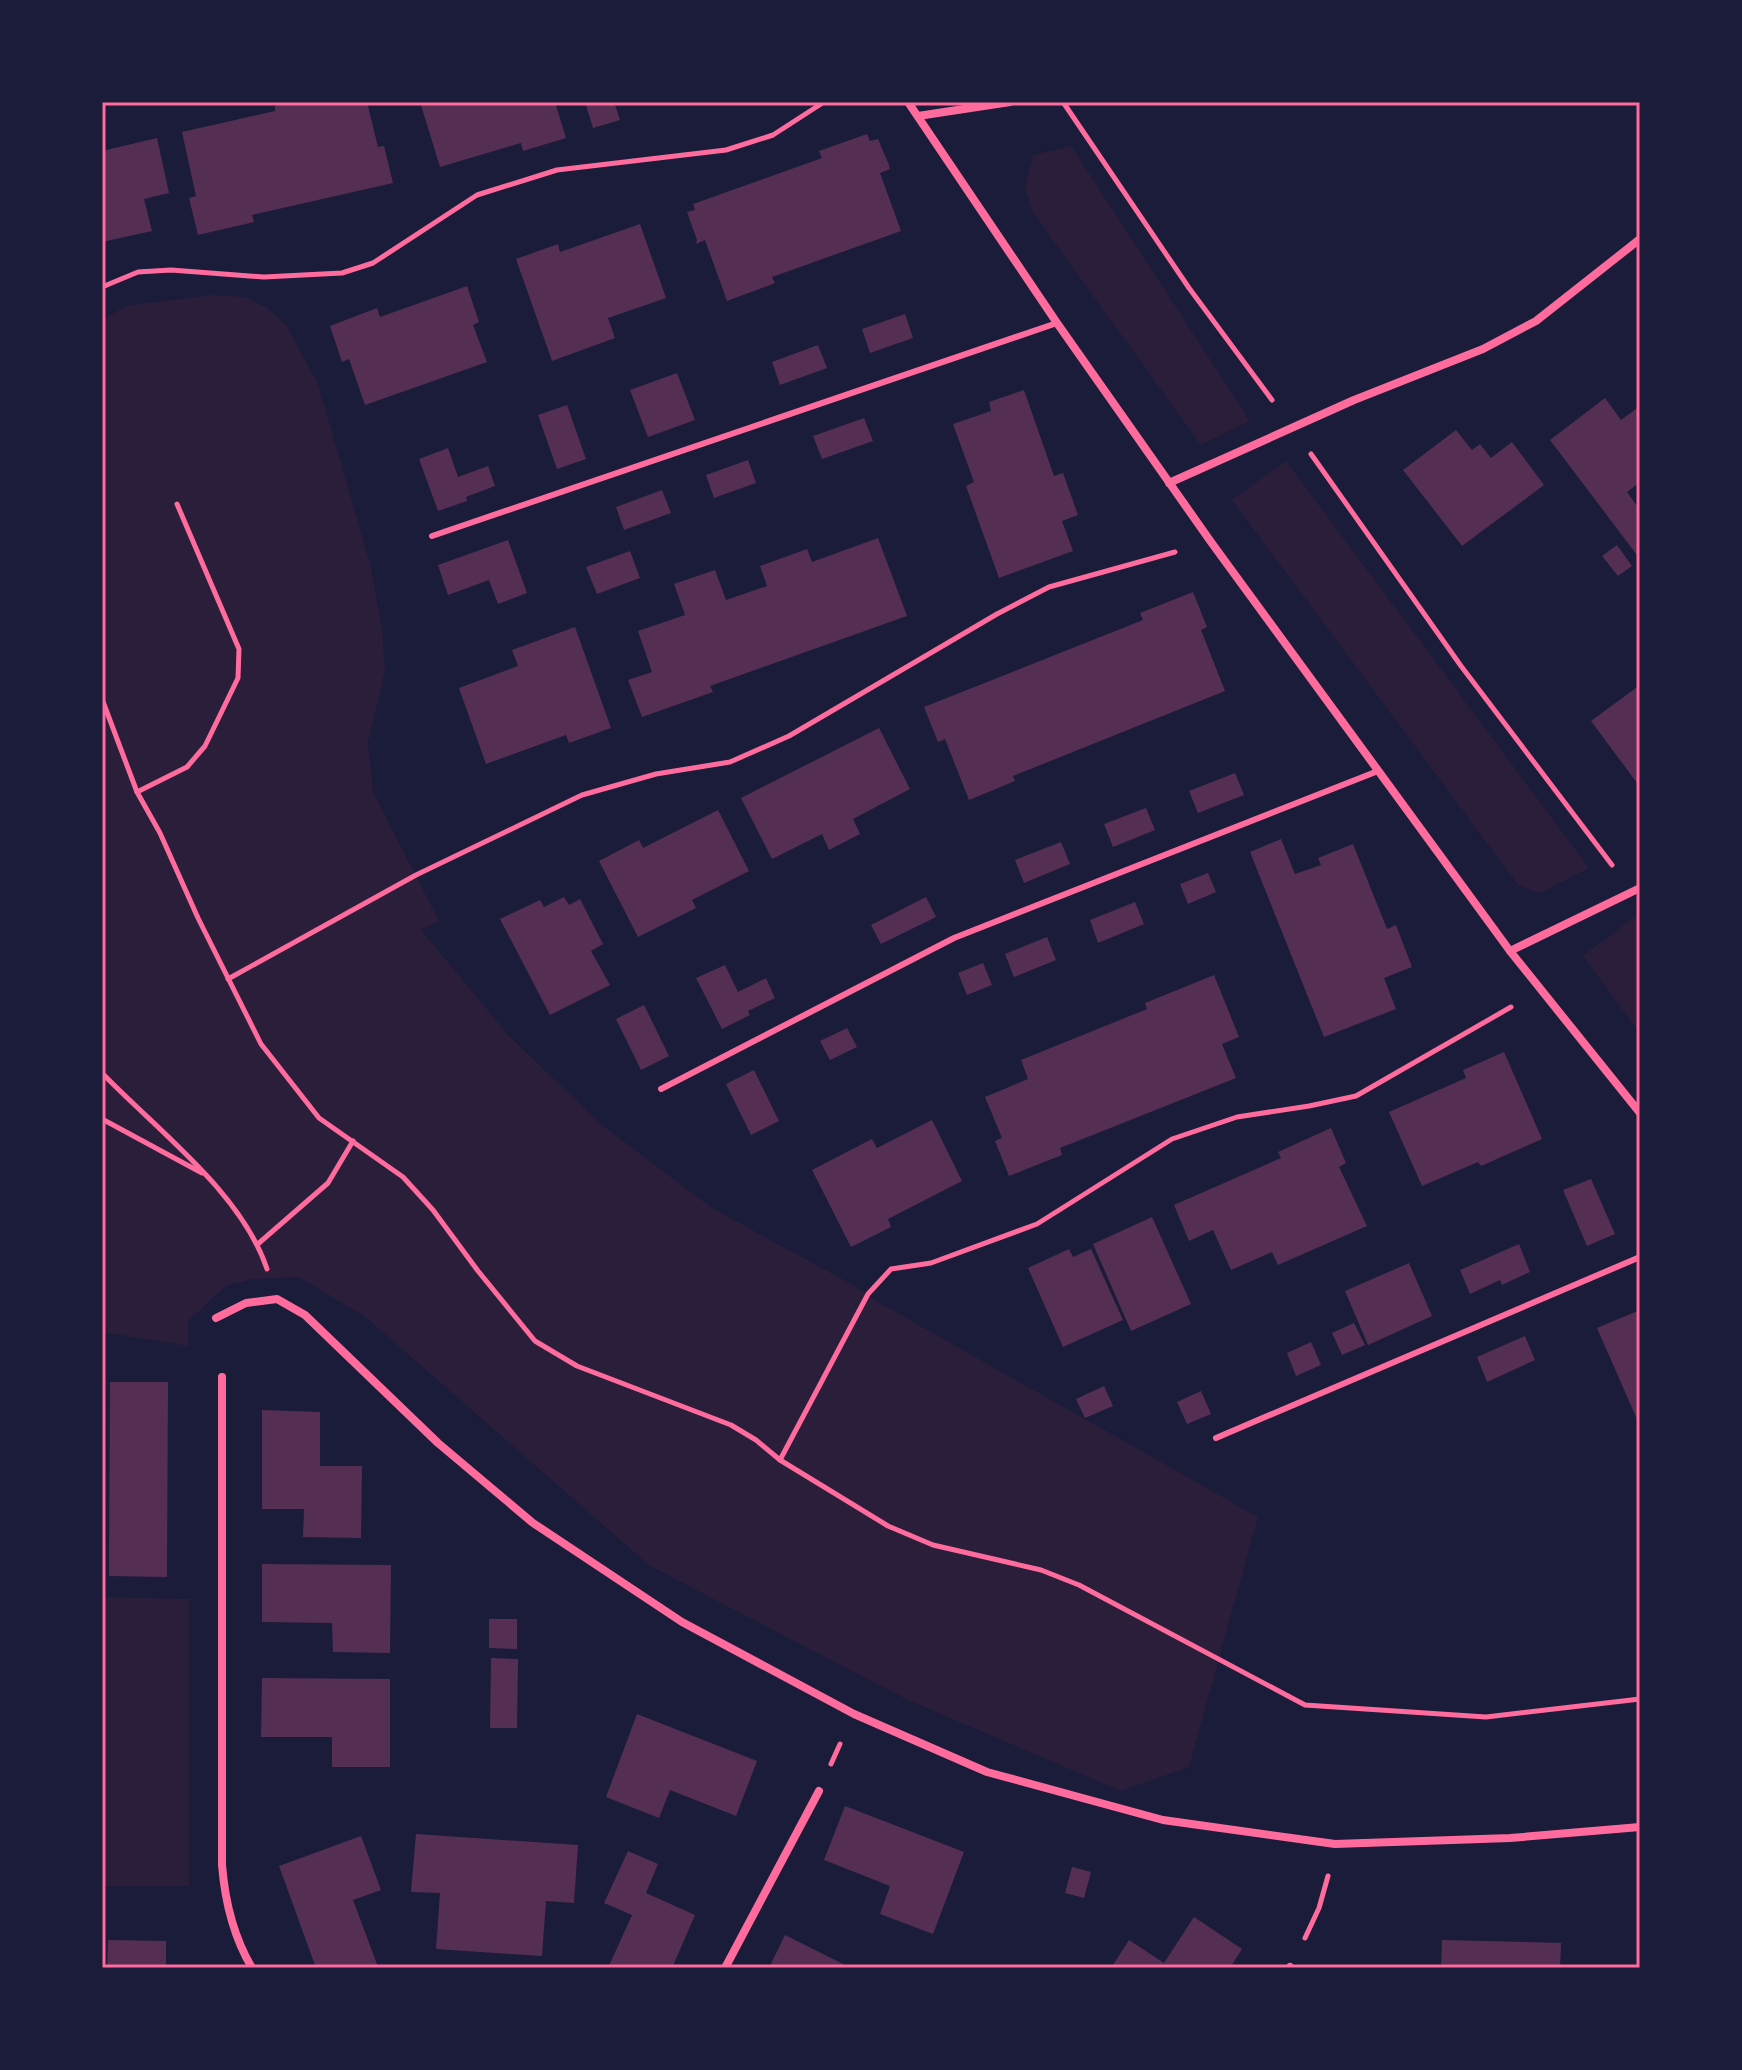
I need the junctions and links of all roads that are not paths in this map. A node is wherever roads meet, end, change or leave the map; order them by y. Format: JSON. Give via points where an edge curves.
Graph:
{"nodes":[{"id":1,"x":908,"y":102,"type":"edge"},
{"id":2,"x":1010,"y":102,"type":"edge"},
{"id":3,"x":918,"y":116,"type":"junction"},
{"id":4,"x":1640,"y":239,"type":"edge"},
{"id":5,"x":1057,"y":323,"type":"junction"},
{"id":6,"x":1169,"y":483,"type":"junction"},
{"id":7,"x":432,"y":536,"type":"dead end"},
{"id":8,"x":1378,"y":771,"type":"junction"},
{"id":9,"x":1636,"y":890,"type":"edge"},
{"id":10,"x":1510,"y":951,"type":"junction"},
{"id":11,"x":661,"y":1089,"type":"dead end"},
{"id":12,"x":1640,"y":1113,"type":"edge"},
{"id":13,"x":1640,"y":1257,"type":"edge"},
{"id":14,"x":216,"y":1318,"type":"dead end"},
{"id":15,"x":222,"y":1377,"type":"dead end"},
{"id":16,"x":1216,"y":1438,"type":"dead end"},
{"id":17,"x":819,"y":1791,"type":"dead end"},
{"id":18,"x":1640,"y":1827,"type":"edge"},
{"id":19,"x":252,"y":1968,"type":"edge"},
{"id":20,"x":725,"y":1968,"type":"edge"}],
"edges":[{"from":1,"to":3,"type":"street"},
{"from":2,"to":3,"type":"street"},
{"from":3,"to":5,"type":"street"},
{"from":4,"to":6,"type":"street","via":[[1536,321],[1483,349]]},
{"from":5,"to":6,"type":"street"},
{"from":5,"to":7,"type":"lane"},
{"from":6,"to":8,"type":"street"},
{"from":8,"to":10,"type":"street"},
{"from":8,"to":11,"type":"lane","via":[[954,938]]},
{"from":9,"to":10,"type":"street"},
{"from":10,"to":12,"type":"street"},
{"from":13,"to":16,"type":"lane"},
{"from":14,"to":18,"type":"street","via":[[246,1303],[277,1299],[305,1315],[438,1443],[545,1532],[682,1622],[854,1714],[987,1772],[1163,1820],[1335,1844]]},
{"from":15,"to":19,"type":"street","via":[[222,1865],[226,1905]]},
{"from":17,"to":20,"type":"street"}]}
